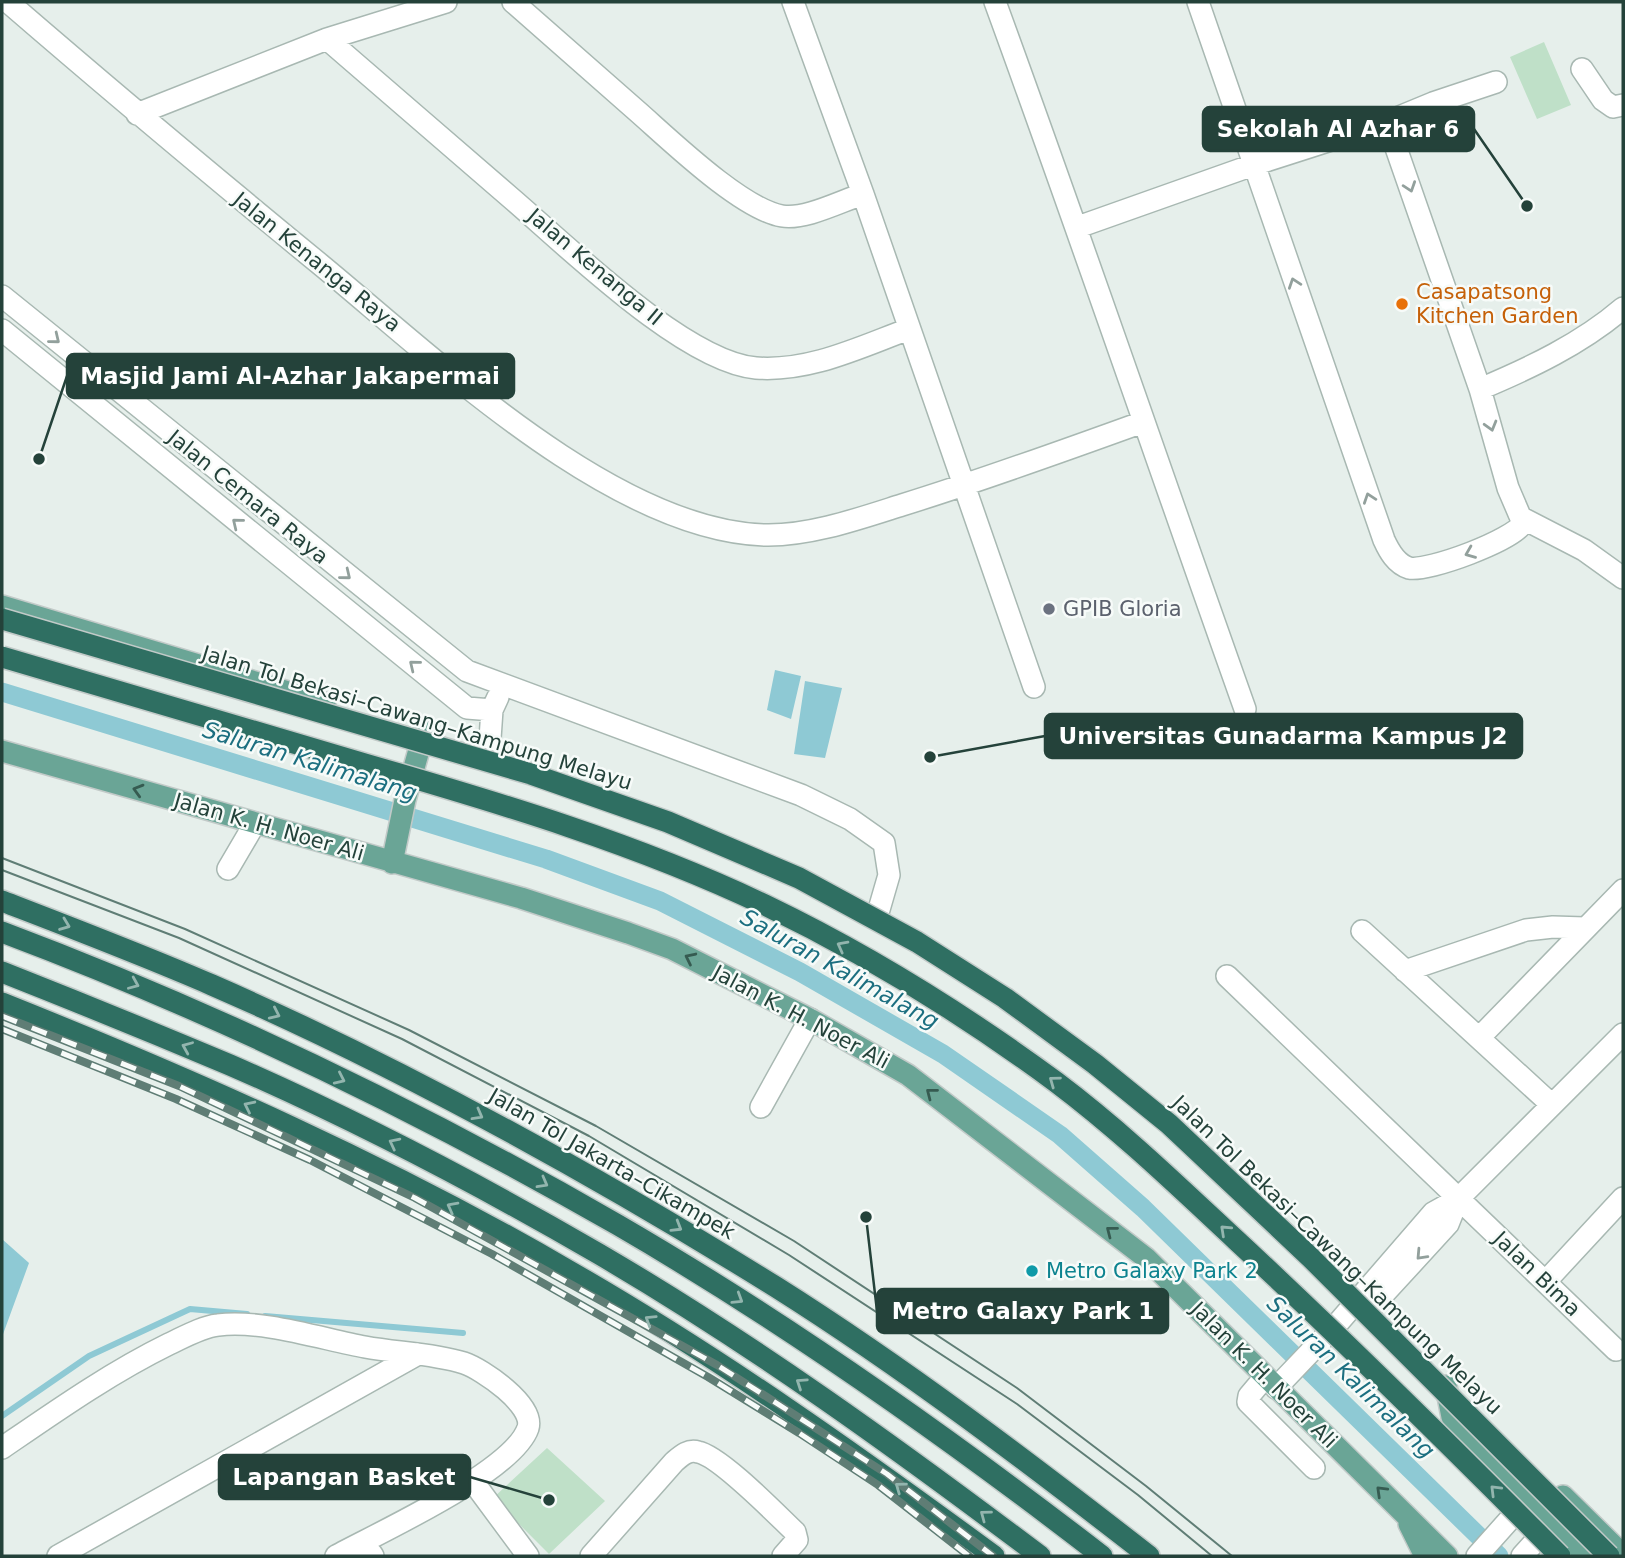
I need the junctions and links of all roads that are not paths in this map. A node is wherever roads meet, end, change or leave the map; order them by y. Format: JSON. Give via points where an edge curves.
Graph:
{"nodes":[{"id":1,"x":8,"y":2,"type":"edge"},
{"id":2,"x":446,"y":2,"type":"edge"},
{"id":3,"x":513,"y":2,"type":"edge"},
{"id":4,"x":793,"y":2,"type":"edge"},
{"id":5,"x":995,"y":2,"type":"edge"},
{"id":6,"x":1200,"y":3,"type":"edge"},
{"id":7,"x":327,"y":39,"type":"junction"},
{"id":8,"x":1582,"y":69,"type":"dead end"},
{"id":9,"x":1496,"y":82,"type":"dead end"},
{"id":10,"x":1623,"y":105,"type":"edge"},
{"id":11,"x":137,"y":114,"type":"junction"},
{"id":12,"x":1387,"y":122,"type":"junction"},
{"id":13,"x":1253,"y":165,"type":"junction"},
{"id":14,"x":863,"y":194,"type":"junction"},
{"id":15,"x":1078,"y":227,"type":"junction"},
{"id":16,"x":2,"y":296,"type":"edge"},
{"id":17,"x":1623,"y":308,"type":"edge"},
{"id":18,"x":909,"y":329,"type":"junction"},
{"id":19,"x":2,"y":330,"type":"edge"},
{"id":20,"x":1480,"y":389,"type":"junction"},
{"id":21,"x":1143,"y":422,"type":"junction"},
{"id":22,"x":964,"y":486,"type":"junction"},
{"id":23,"x":1522,"y":518,"type":"junction"},
{"id":24,"x":1623,"y":578,"type":"edge"},
{"id":25,"x":2,"y":606,"type":"edge"},
{"id":26,"x":2,"y":619,"type":"edge"},
{"id":27,"x":2,"y":657,"type":"edge"},
{"id":28,"x":502,"y":685,"type":"junction"},
{"id":29,"x":1034,"y":687,"type":"dead end"},
{"id":30,"x":1245,"y":709,"type":"dead end"},
{"id":31,"x":492,"y":710,"type":"junction"},
{"id":32,"x":424,"y":732,"type":"junction"},
{"id":33,"x":2,"y":751,"type":"edge"},
{"id":34,"x":489,"y":753,"type":"junction"},
{"id":35,"x":255,"y":823,"type":"junction"},
{"id":36,"x":394,"y":855,"type":"junction"},
{"id":37,"x":228,"y":869,"type":"dead end"},
{"id":38,"x":1623,"y":890,"type":"edge"},
{"id":39,"x":2,"y":901,"type":"edge"},
{"id":40,"x":878,"y":913,"type":"junction"},
{"id":41,"x":1586,"y":928,"type":"junction"},
{"id":42,"x":1362,"y":930,"type":"dead end"},
{"id":43,"x":2,"y":932,"type":"edge"},
{"id":44,"x":1405,"y":971,"type":"junction"},
{"id":45,"x":2,"y":972,"type":"edge"},
{"id":46,"x":1227,"y":976,"type":"dead end"},
{"id":47,"x":2,"y":1003,"type":"edge"},
{"id":48,"x":810,"y":1019,"type":"junction"},
{"id":49,"x":1623,"y":1034,"type":"edge"},
{"id":50,"x":1479,"y":1038,"type":"junction"},
{"id":51,"x":1552,"y":1105,"type":"junction"},
{"id":52,"x":761,"y":1107,"type":"dead end"},
{"id":53,"x":1458,"y":1199,"type":"junction"},
{"id":54,"x":1621,"y":1205,"type":"edge"},
{"id":55,"x":1546,"y":1281,"type":"junction"},
{"id":56,"x":1365,"y":1303,"type":"junction"},
{"id":57,"x":1616,"y":1350,"type":"dead end"},
{"id":58,"x":418,"y":1354,"type":"junction"},
{"id":59,"x":1446,"y":1380,"type":"junction"},
{"id":60,"x":1276,"y":1381,"type":"junction"},
{"id":61,"x":2,"y":1448,"type":"edge"},
{"id":62,"x":1314,"y":1468,"type":"dead end"},
{"id":63,"x":480,"y":1491,"type":"dead end"},
{"id":64,"x":1521,"y":1506,"type":"junction"},
{"id":65,"x":1405,"y":1514,"type":"junction"},
{"id":66,"x":1553,"y":1523,"type":"junction"},
{"id":67,"x":1623,"y":1555,"type":"edge"},
{"id":68,"x":58,"y":1556,"type":"edge"},
{"id":69,"x":336,"y":1556,"type":"edge"},
{"id":70,"x":528,"y":1556,"type":"edge"},
{"id":71,"x":591,"y":1556,"type":"edge"},
{"id":72,"x":783,"y":1556,"type":"edge"},
{"id":73,"x":995,"y":1556,"type":"edge"},
{"id":74,"x":1040,"y":1556,"type":"edge"},
{"id":75,"x":1102,"y":1556,"type":"edge"},
{"id":76,"x":1149,"y":1556,"type":"edge"},
{"id":77,"x":1425,"y":1556,"type":"edge"},
{"id":78,"x":1447,"y":1556,"type":"edge"},
{"id":79,"x":1477,"y":1556,"type":"edge"},
{"id":80,"x":1522,"y":1556,"type":"edge"},
{"id":81,"x":1560,"y":1556,"type":"edge"},
{"id":82,"x":1587,"y":1556,"type":"edge"},
{"id":83,"x":1609,"y":1556,"type":"edge"}],
"edges":[{"from":1,"to":11,"type":"street","name":"Jalan Kenanga Raya"},
{"from":2,"to":7,"type":"street"},
{"from":3,"to":14,"type":"street","via":[[687,155],[765,211],[801,215]]},
{"from":4,"to":14,"type":"street"},
{"from":5,"to":15,"type":"street"},
{"from":6,"to":13,"type":"street"},
{"from":7,"to":11,"type":"street"},
{"from":7,"to":18,"type":"street","name":"Jalan Kenanga II","via":[[605,278],[710,354],[756,368],[781,368],[831,358]]},
{"from":8,"to":10,"type":"street","via":[[1603,100],[1613,107]]},
{"from":9,"to":12,"type":"street"},
{"from":11,"to":22,"type":"street","name":"Jalan Kenanga Raya","via":[[552,450],[593,476],[673,515],[738,533],[790,534],[854,520]]},
{"from":12,"to":13,"type":"street"},
{"from":12,"to":20,"type":"street","one_way":true},
{"from":13,"to":15,"type":"street"},
{"from":23,"to":13,"type":"street","one_way":true,"via":[[1524,523],[1517,531],[1443,564],[1410,568],[1396,560]]},
{"from":14,"to":18,"type":"street"},
{"from":15,"to":21,"type":"street"},
{"from":16,"to":28,"type":"street","name":"Jalan Cemara Raya","one_way":true,"via":[[467,671]]},
{"from":17,"to":20,"type":"street","via":[[1531,368]]},
{"from":18,"to":22,"type":"street"},
{"from":31,"to":19,"type":"street","name":"Jalan Cemara Raya","one_way":true,"via":[[467,708]]},
{"from":20,"to":23,"type":"street","one_way":true,"via":[[1508,488]]},
{"from":21,"to":22,"type":"street","name":"Jalan Kenanga Raya"},
{"from":21,"to":30,"type":"street"},
{"from":22,"to":29,"type":"street"},
{"from":23,"to":24,"type":"street","via":[[1584,550]]},
{"from":25,"to":32,"type":"main road"},
{"from":26,"to":83,"type":"highway","name":"Jalan Tol Bekasi–Cawang–Kampung Melayu","bridge":true,"via":[[531,774],[668,822],[799,878],[917,942],[1005,998],[1169,1124],[1310,1257]]},
{"from":81,"to":27,"type":"highway","one_way":true,"bridge":true,"via":[[1148,1158],[1059,1085],[965,1018],[857,954],[763,904],[518,809]]},
{"from":28,"to":31,"type":"street"},
{"from":28,"to":40,"type":"street","name":"Jalan Cemara Raya","via":[[801,796],[850,819],[884,843],[889,875]]},
{"from":31,"to":34,"type":"street"},
{"from":32,"to":34,"type":"main road"},
{"from":32,"to":36,"type":"main road"},
{"from":35,"to":33,"type":"main road","name":"Jalan K. H. Noer Ali","one_way":true},
{"from":34,"to":40,"type":"main road","via":[[614,792],[725,836]]},
{"from":35,"to":36,"type":"main road","name":"Jalan K. H. Noer Ali"},
{"from":35,"to":37,"type":"street"},
{"from":48,"to":36,"type":"main road","name":"Jalan K. H. Noer Ali","one_way":true,"via":[[672,949]]},
{"from":38,"to":41,"type":"street"},
{"from":39,"to":76,"type":"highway","name":"Jalan Tol Jakarta–Cikampek","one_way":true,"via":[[215,986],[354,1052],[639,1204],[778,1289],[947,1403]]},
{"from":40,"to":56,"type":"main road","via":[[1009,995],[1095,1058],[1173,1121]]},
{"from":41,"to":44,"type":"street","via":[[1525,930]]},
{"from":41,"to":50,"type":"street"},
{"from":42,"to":44,"type":"street"},
{"from":43,"to":75,"type":"highway","one_way":true,"via":[[253,1037],[506,1162],[620,1226],[892,1401]]},
{"from":44,"to":50,"type":"street"},
{"from":74,"to":45,"type":"highway","one_way":true,"via":[[796,1379],[600,1255],[336,1114]]},
{"from":46,"to":53,"type":"street","name":"Jalan Bima"},
{"from":73,"to":47,"type":"highway","one_way":true,"via":[[750,1382],[571,1272],[239,1101]]},
{"from":48,"to":52,"type":"street"},
{"from":60,"to":48,"type":"main road","name":"Jalan K. H. Noer Ali","one_way":true,"via":[[1146,1258],[908,1075]]},
{"from":49,"to":51,"type":"street"},
{"from":50,"to":51,"type":"street"},
{"from":51,"to":53,"type":"street"},
{"from":53,"to":55,"type":"street","name":"Jalan Bima"},
{"from":53,"to":56,"type":"street","via":[[1433,1213]]},
{"from":54,"to":55,"type":"street"},
{"from":55,"to":57,"type":"street","name":"Jalan Bima"},
{"from":56,"to":59,"type":"main road"},
{"from":56,"to":60,"type":"street"},
{"from":58,"to":61,"type":"street","via":[[256,1326],[216,1325],[125,1367]]},
{"from":58,"to":68,"type":"street"},
{"from":58,"to":69,"type":"street","via":[[465,1364],[489,1376],[522,1408],[528,1428],[509,1452],[475,1480]]},
{"from":59,"to":64,"type":"main road","via":[[1451,1417]]},
{"from":59,"to":67,"type":"main road"},
{"from":60,"to":62,"type":"street","via":[[1249,1396],[1248,1402]]},
{"from":65,"to":60,"type":"main road","name":"Jalan K. H. Noer Ali","one_way":true},
{"from":63,"to":70,"type":"street"},
{"from":64,"to":66,"type":"main road"},
{"from":64,"to":79,"type":"street"},
{"from":65,"to":77,"type":"main road"},
{"from":65,"to":78,"type":"main road","name":"Jalan K. H. Noer Ali"},
{"from":66,"to":80,"type":"street"},
{"from":66,"to":82,"type":"main road"},
{"from":71,"to":72,"type":"street","via":[[674,1462],[694,1451],[723,1467],[795,1532],[797,1540]]}]}
